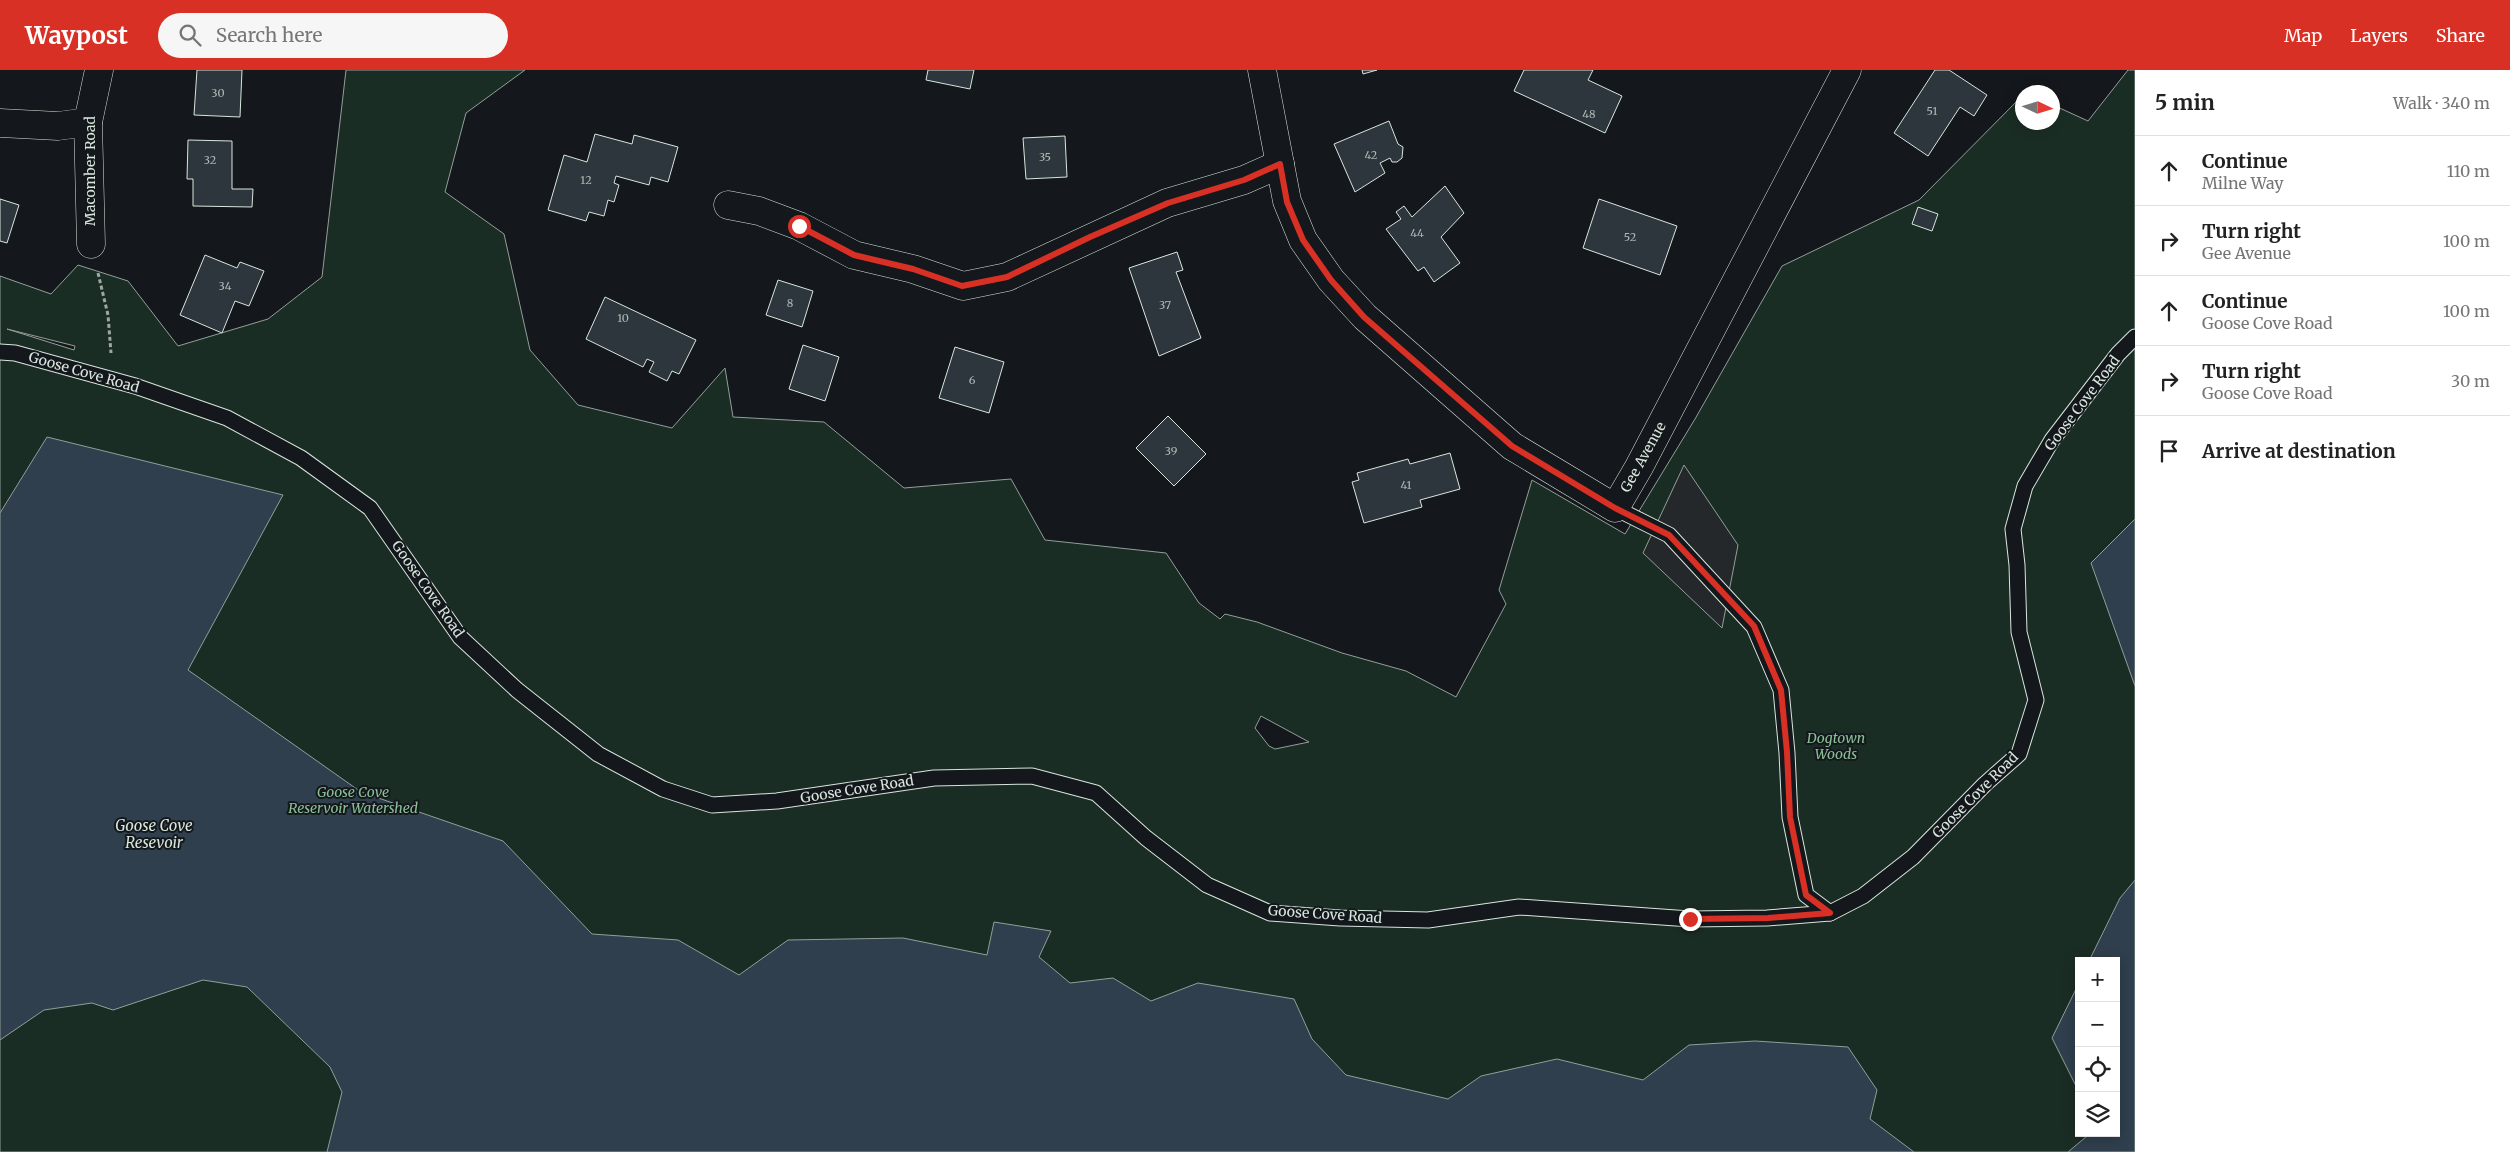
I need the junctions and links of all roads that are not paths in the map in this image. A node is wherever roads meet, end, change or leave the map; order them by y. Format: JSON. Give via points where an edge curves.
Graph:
{"nodes":[{"id":1,"x":99,"y":70,"type":"edge"},
{"id":2,"x":1262,"y":70,"type":"edge"},
{"id":3,"x":1847,"y":70,"type":"edge"},
{"id":4,"x":88,"y":122,"type":"junction"},
{"id":5,"x":0,"y":123,"type":"edge"},
{"id":6,"x":1280,"y":164,"type":"junction"},
{"id":7,"x":728,"y":205,"type":"dead end"},
{"id":8,"x":91,"y":244,"type":"road end"},
{"id":9,"x":2135,"y":337,"type":"edge"},
{"id":10,"x":0,"y":352,"type":"edge"},
{"id":11,"x":1615,"y":508,"type":"junction"},
{"id":12,"x":1830,"y":913,"type":"junction"}],
"edges":[{"from":1,"to":4,"type":"street","name":"Macomber Road"},
{"from":2,"to":6,"type":"street","name":"Gee Avenue"},
{"from":3,"to":11,"type":"street","name":"Gee Avenue"},
{"from":4,"to":5,"type":"street","via":[[58,126]]},
{"from":4,"to":8,"type":"street","name":"Macomber Road"},
{"from":6,"to":7,"type":"street","via":[[1244,180],[1168,203],[1007,277],[962,286],[913,269],[854,255],[799,226],[760,211]]},
{"from":6,"to":11,"type":"street","name":"Gee Avenue","via":[[1287,202],[1303,240],[1331,280],[1364,317],[1512,446]]},
{"from":9,"to":12,"type":"lane","name":"Goose Cove Road","via":[[2118,354],[2052,440],[2025,486],[2013,529],[2019,632],[2036,700],[2019,754],[1913,857],[1863,896]]},
{"from":10,"to":12,"type":"lane","name":"Goose Cove Road","via":[[15,353],[135,386],[227,418],[301,458],[370,508],[460,637],[516,690],[598,754],[662,789],[712,805],[778,801],[934,778],[1032,776],[1096,793],[1146,838],[1207,885],[1270,913],[1428,920],[1519,907],[1690,919]]},
{"from":11,"to":12,"type":"lane","via":[[1669,535],[1754,626],[1781,690],[1790,817],[1806,895]]}]}
